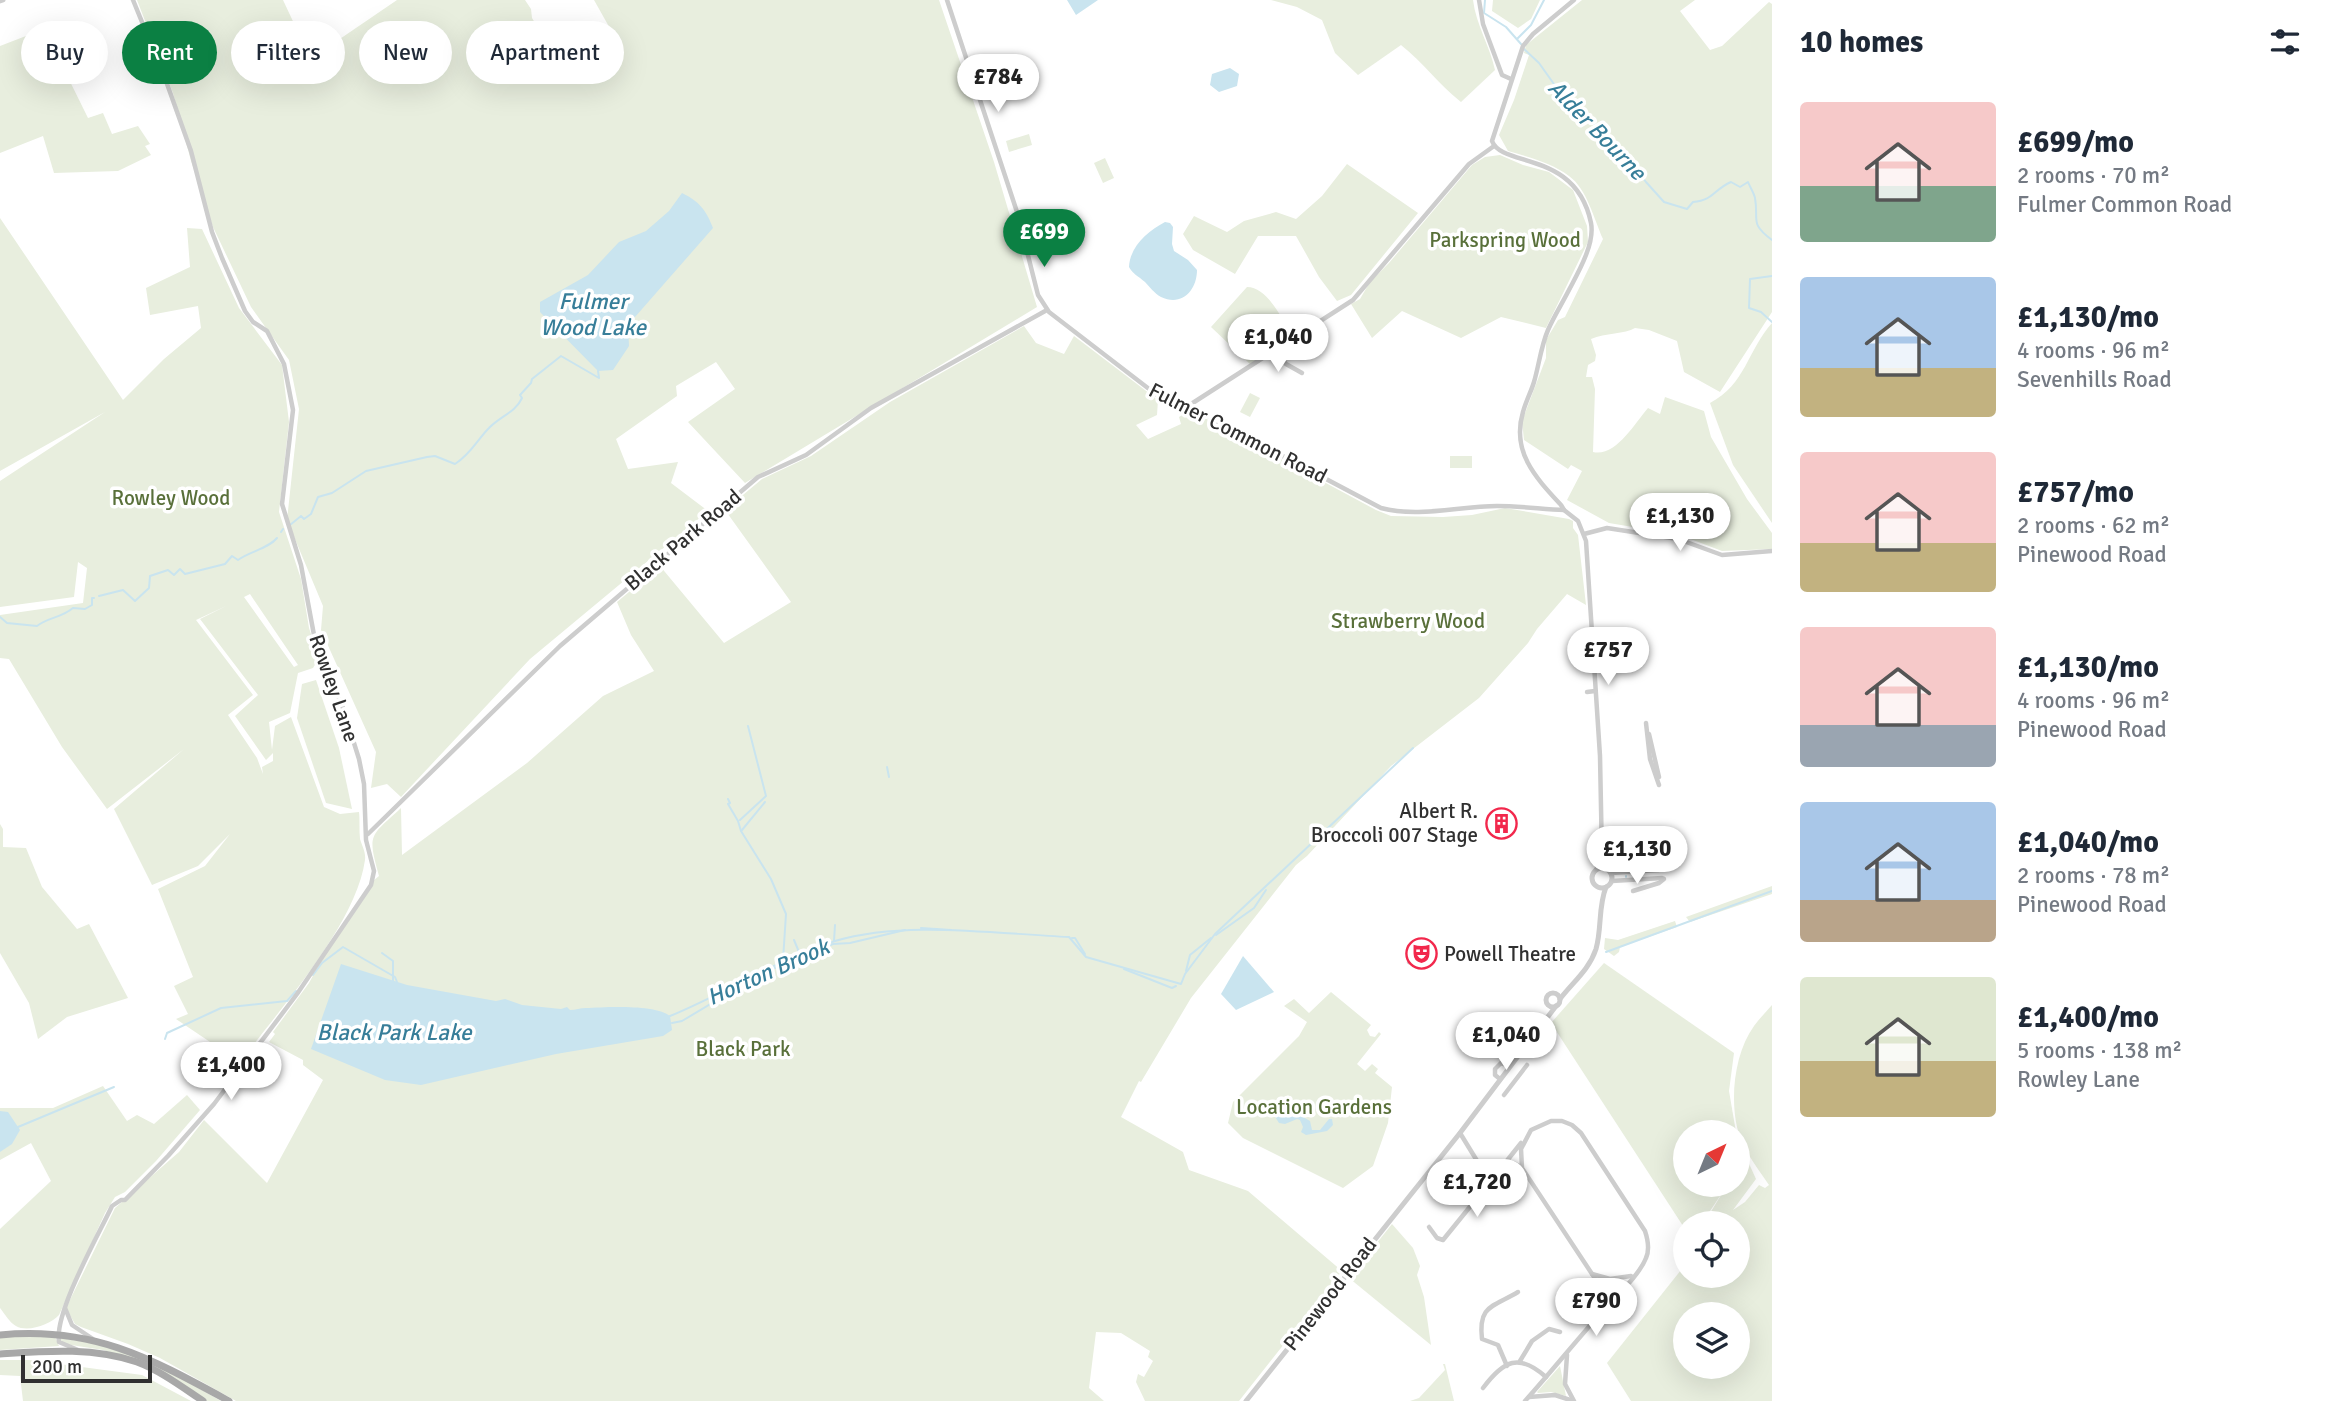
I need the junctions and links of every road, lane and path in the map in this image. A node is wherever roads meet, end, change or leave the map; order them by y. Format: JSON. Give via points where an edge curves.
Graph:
{"nodes":[{"id":1,"x":133,"y":0,"type":"edge"},
{"id":2,"x":947,"y":0,"type":"edge"},
{"id":3,"x":1479,"y":0,"type":"edge"},
{"id":4,"x":1574,"y":0,"type":"edge"},
{"id":5,"x":1511,"y":79,"type":"junction"},
{"id":6,"x":1494,"y":146,"type":"junction"},
{"id":7,"x":1046,"y":310,"type":"junction"},
{"id":8,"x":1275,"y":351,"type":"junction"},
{"id":9,"x":1302,"y":373,"type":"dead end"},
{"id":10,"x":1188,"y":406,"type":"junction"},
{"id":11,"x":1564,"y":510,"type":"junction"},
{"id":12,"x":1584,"y":534,"type":"junction"},
{"id":13,"x":1772,"y":551,"type":"edge"},
{"id":14,"x":1595,"y":691,"type":"junction"},
{"id":15,"x":1587,"y":692,"type":"dead end"},
{"id":16,"x":1659,"y":785,"type":"joint"},
{"id":17,"x":367,"y":835,"type":"junction"},
{"id":18,"x":1662,"y":851,"type":"dead end"},
{"id":19,"x":1602,"y":858,"type":"junction"},
{"id":20,"x":1647,"y":869,"type":"junction"},
{"id":21,"x":1596,"y":870,"type":"junction"},
{"id":22,"x":1659,"y":870,"type":"dead end"},
{"id":23,"x":1609,"y":871,"type":"junction"},
{"id":24,"x":1632,"y":872,"type":"junction"},
{"id":25,"x":1612,"y":881,"type":"junction"},
{"id":26,"x":1596,"y":886,"type":"junction"},
{"id":27,"x":1606,"y":887,"type":"junction"},
{"id":28,"x":1633,"y":891,"type":"dead end"},
{"id":29,"x":1601,"y":900,"type":"junction"},
{"id":30,"x":1422,"y":947,"type":"dead end"},
{"id":31,"x":1409,"y":962,"type":"dead end"},
{"id":32,"x":1575,"y":984,"type":"junction"},
{"id":33,"x":1553,"y":993,"type":"junction"},
{"id":34,"x":1560,"y":999,"type":"junction"},
{"id":35,"x":1549,"y":1005,"type":"junction"},
{"id":36,"x":1556,"y":1006,"type":"junction"},
{"id":37,"x":1544,"y":1023,"type":"junction"},
{"id":38,"x":1527,"y":1065,"type":"dead end"},
{"id":39,"x":1510,"y":1066,"type":"junction"},
{"id":40,"x":1506,"y":1072,"type":"junction"},
{"id":41,"x":1500,"y":1079,"type":"junction"},
{"id":42,"x":1516,"y":1080,"type":"junction"},
{"id":43,"x":1504,"y":1095,"type":"dead end"},
{"id":44,"x":1460,"y":1133,"type":"junction"},
{"id":45,"x":1523,"y":1140,"type":"junction"},
{"id":46,"x":1504,"y":1165,"type":"junction"},
{"id":47,"x":1522,"y":1168,"type":"junction"},
{"id":48,"x":1490,"y":1182,"type":"junction"},
{"id":49,"x":1429,"y":1227,"type":"dead end"},
{"id":50,"x":1591,"y":1274,"type":"junction"},
{"id":51,"x":1635,"y":1274,"type":"junction"},
{"id":52,"x":1518,"y":1292,"type":"dead end"},
{"id":53,"x":65,"y":1307,"type":"junction"},
{"id":54,"x":1606,"y":1307,"type":"junction"},
{"id":55,"x":69,"y":1321,"type":"junction"},
{"id":56,"x":60,"y":1324,"type":"junction"},
{"id":57,"x":1560,"y":1332,"type":"dead end"},
{"id":58,"x":40,"y":1334,"type":"junction"},
{"id":59,"x":58,"y":1334,"type":"junction"},
{"id":60,"x":0,"y":1335,"type":"edge"},
{"id":61,"x":93,"y":1340,"type":"junction"},
{"id":62,"x":82,"y":1352,"type":"junction"},
{"id":63,"x":1567,"y":1353,"type":"junction"},
{"id":64,"x":0,"y":1354,"type":"edge"},
{"id":65,"x":1520,"y":1361,"type":"junction"},
{"id":66,"x":1507,"y":1366,"type":"junction"},
{"id":67,"x":1546,"y":1377,"type":"junction"},
{"id":68,"x":1483,"y":1388,"type":"dead end"},
{"id":69,"x":1527,"y":1399,"type":"edge"},
{"id":70,"x":203,"y":1401,"type":"edge"},
{"id":71,"x":229,"y":1401,"type":"edge"},
{"id":72,"x":1246,"y":1401,"type":"edge"},
{"id":73,"x":1573,"y":1401,"type":"edge"}],
"edges":[{"from":1,"to":17,"type":"street","name":"Rowley Lane","via":[[192,153],[222,258],[245,311],[267,331],[285,364],[293,410],[282,504],[301,565],[314,635],[359,759]]},
{"from":2,"to":7,"type":"street"},
{"from":3,"to":5,"type":"street","via":[[1502,75]]},
{"from":4,"to":5,"type":"street","via":[[1523,46]]},
{"from":5,"to":6,"type":"street"},
{"from":6,"to":8,"type":"street","via":[[1469,164],[1353,300]]},
{"from":6,"to":11,"type":"street","via":[[1565,177],[1581,195],[1592,226],[1586,258],[1547,331],[1520,434],[1535,477]]},
{"from":7,"to":10,"type":"street","name":"Fulmer Common Road","via":[[1153,393]]},
{"from":7,"to":17,"type":"street","name":"Black Park Road","via":[[872,408],[806,455],[758,477],[559,646]]},
{"from":8,"to":9,"type":"street"},
{"from":8,"to":10,"type":"street"},
{"from":10,"to":11,"type":"street","name":"Fulmer Common Road","via":[[1381,508],[1423,512],[1497,506]]},
{"from":11,"to":12,"type":"street","via":[[1578,521]]},
{"from":12,"to":13,"type":"street","via":[[1607,528],[1678,539],[1722,555]]},
{"from":12,"to":14,"type":"street"},
{"from":14,"to":15,"type":"street"},
{"from":14,"to":19,"type":"street"},
{"from":16,"to":16,"type":"street","via":[[1649,752],[1646,723],[1655,754]]},
{"from":17,"to":53,"type":"street","name":"Rowley Lane","via":[[374,871],[371,885],[298,994],[214,1104],[169,1156],[125,1200],[113,1206]]},
{"from":18,"to":20,"type":"street"},
{"from":19,"to":21,"type":"street"},
{"from":19,"to":23,"type":"street"},
{"from":20,"to":24,"type":"street"},
{"from":20,"to":24,"type":"street","via":[[1645,860],[1634,860]]},
{"from":21,"to":23,"type":"street"},
{"from":21,"to":26,"type":"street","via":[[1592,879]]},
{"from":22,"to":24,"type":"street"},
{"from":23,"to":24,"type":"street"},
{"from":23,"to":25,"type":"street"},
{"from":25,"to":27,"type":"street"},
{"from":25,"to":28,"type":"street","via":[[1663,878]]},
{"from":26,"to":27,"type":"street"},
{"from":26,"to":29,"type":"street"},
{"from":27,"to":29,"type":"street"},
{"from":29,"to":32,"type":"street","via":[[1595,952]]},
{"from":30,"to":31,"type":"street"},
{"from":32,"to":33,"type":"street"},
{"from":32,"to":34,"type":"street"},
{"from":33,"to":34,"type":"street"},
{"from":33,"to":35,"type":"street","via":[[1547,998]]},
{"from":34,"to":36,"type":"street"},
{"from":35,"to":36,"type":"street"},
{"from":35,"to":37,"type":"street","name":"Pinewood Road"},
{"from":36,"to":37,"type":"street","name":"Pinewood Road"},
{"from":37,"to":39,"type":"street","name":"Pinewood Road"},
{"from":38,"to":42,"type":"street"},
{"from":39,"to":40,"type":"street","name":"Pinewood Road"},
{"from":39,"to":41,"type":"street","via":[[1501,1063],[1494,1069]]},
{"from":40,"to":41,"type":"street","name":"Pinewood Road"},
{"from":40,"to":42,"type":"street"},
{"from":41,"to":44,"type":"street","name":"Pinewood Road"},
{"from":42,"to":43,"type":"street"},
{"from":44,"to":48,"type":"street"},
{"from":44,"to":72,"type":"street","name":"Pinewood Road"},
{"from":45,"to":46,"type":"street"},
{"from":45,"to":47,"type":"street"},
{"from":45,"to":51,"type":"street","via":[[1535,1126],[1551,1121],[1562,1121],[1581,1133],[1645,1231],[1647,1256]]},
{"from":46,"to":47,"type":"street"},
{"from":46,"to":48,"type":"street"},
{"from":47,"to":50,"type":"street"},
{"from":48,"to":49,"type":"street","via":[[1443,1240]]},
{"from":50,"to":51,"type":"street","via":[[1610,1279]]},
{"from":50,"to":54,"type":"street","via":[[1606,1297]]},
{"from":51,"to":54,"type":"street"},
{"from":52,"to":66,"type":"street","via":[[1485,1311],[1481,1319],[1480,1339],[1498,1345]]},
{"from":53,"to":55,"type":"street"},
{"from":53,"to":56,"type":"street","name":"Rowley Lane"},
{"from":54,"to":63,"type":"street"},
{"from":55,"to":56,"type":"street"},
{"from":55,"to":61,"type":"street"},
{"from":56,"to":58,"type":"street"},
{"from":56,"to":59,"type":"street","name":"Rowley Lane"},
{"from":57,"to":65,"type":"street","via":[[1548,1327]]},
{"from":58,"to":59,"type":"main road"},
{"from":58,"to":60,"type":"main road"},
{"from":59,"to":61,"type":"main road"},
{"from":59,"to":62,"type":"street","via":[[62,1345]]},
{"from":61,"to":71,"type":"main road","via":[[146,1357]]},
{"from":62,"to":64,"type":"main road"},
{"from":62,"to":70,"type":"main road","via":[[137,1363]]},
{"from":63,"to":67,"type":"street"},
{"from":63,"to":73,"type":"street","via":[[1565,1384]]},
{"from":65,"to":66,"type":"street"},
{"from":65,"to":67,"type":"street","via":[[1532,1364]]},
{"from":66,"to":68,"type":"street","via":[[1493,1374]]},
{"from":67,"to":69,"type":"street"},
{"from":69,"to":73,"type":"street","via":[[1555,1395]]}]}
